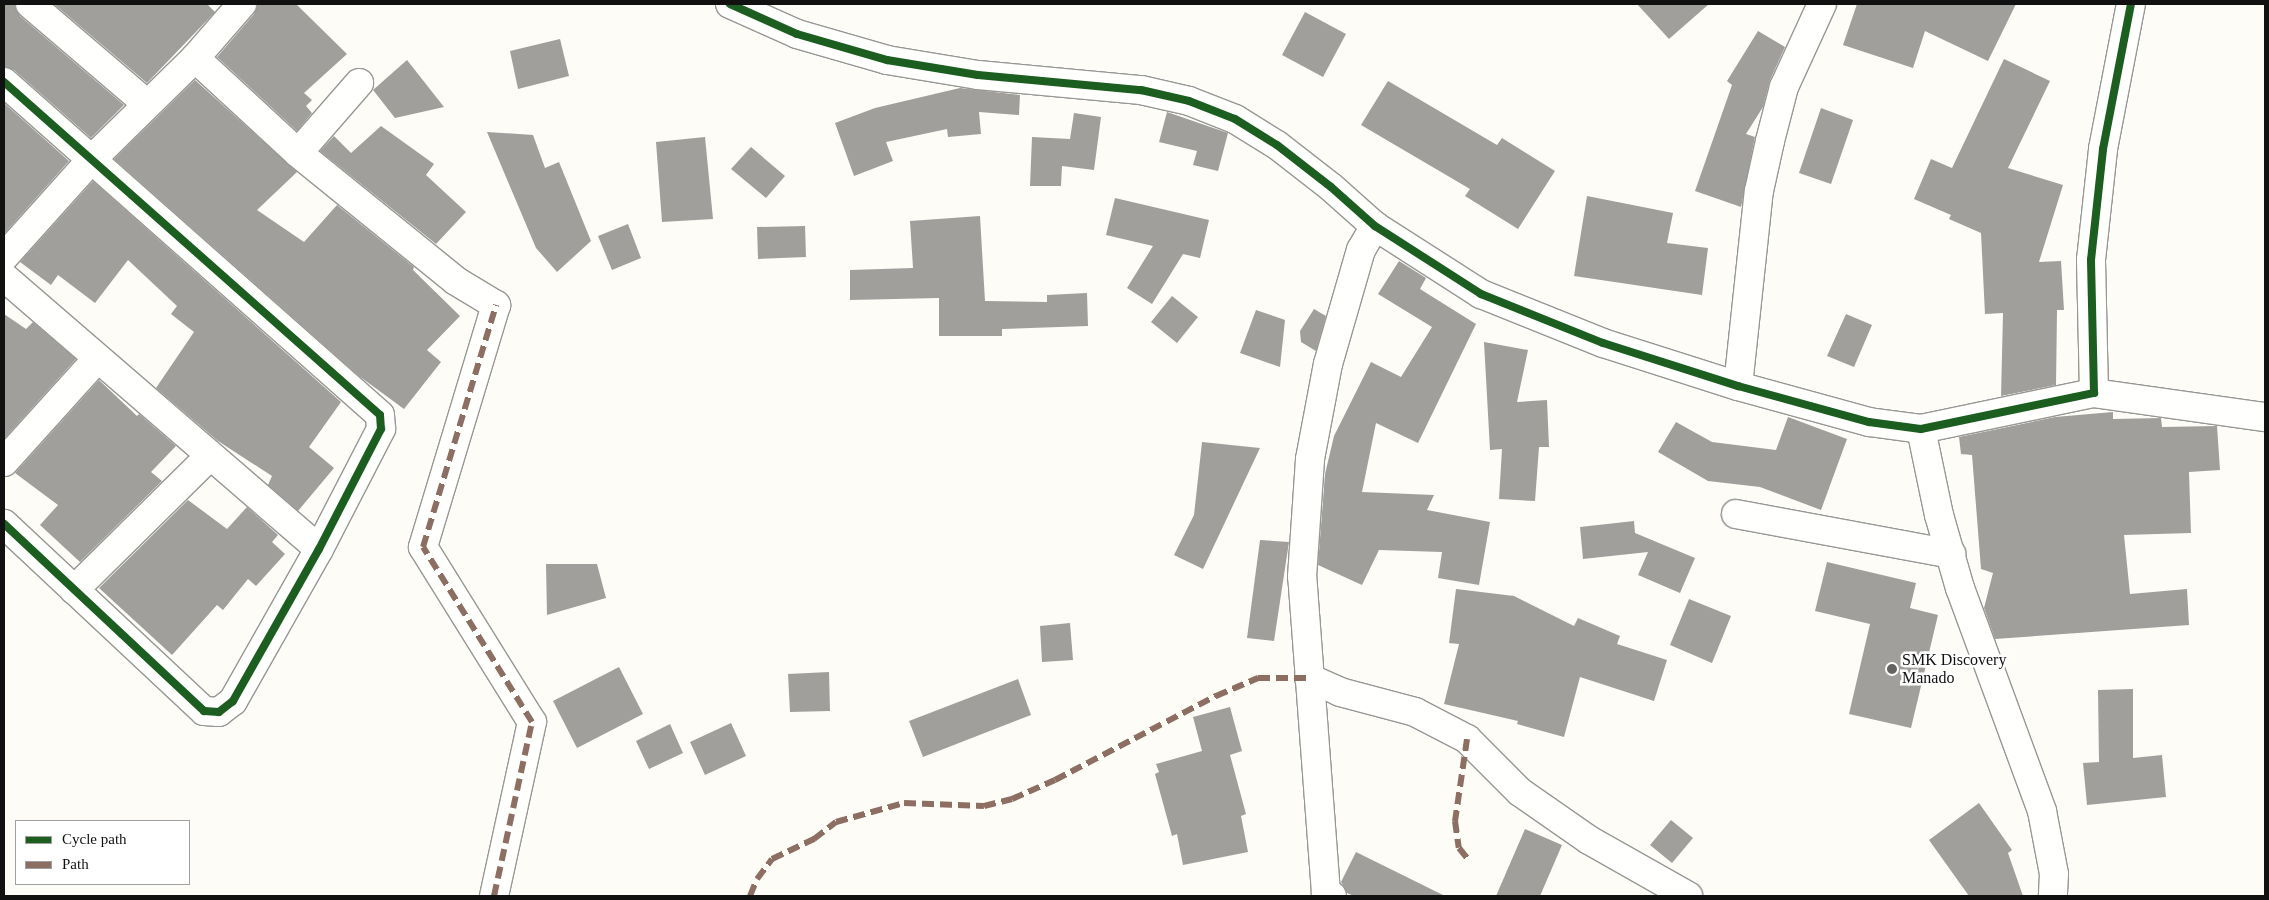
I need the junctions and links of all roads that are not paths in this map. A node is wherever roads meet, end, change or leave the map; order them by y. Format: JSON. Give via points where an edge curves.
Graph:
{"nodes":[{"id":1,"x":30,"y":4,"type":"edge"},
{"id":2,"x":241,"y":4,"type":"edge"},
{"id":3,"x":730,"y":4,"type":"edge"},
{"id":4,"x":1822,"y":4,"type":"edge"},
{"id":5,"x":2131,"y":4,"type":"edge"},
{"id":6,"x":195,"y":58,"type":"junction"},
{"id":7,"x":4,"y":82,"type":"edge"},
{"id":8,"x":359,"y":83,"type":"dead end"},
{"id":9,"x":147,"y":104,"type":"junction"},
{"id":10,"x":298,"y":153,"type":"junction"},
{"id":11,"x":91,"y":160,"type":"junction"},
{"id":12,"x":1375,"y":226,"type":"junction"},
{"id":13,"x":4,"y":257,"type":"edge"},
{"id":14,"x":4,"y":277,"type":"edge"},
{"id":15,"x":97,"y":359,"type":"junction"},
{"id":16,"x":1738,"y":386,"type":"junction"},
{"id":17,"x":2094,"y":393,"type":"junction"},
{"id":18,"x":2265,"y":417,"type":"edge"},
{"id":19,"x":1921,"y":430,"type":"junction"},
{"id":20,"x":209,"y":457,"type":"junction"},
{"id":21,"x":4,"y":462,"type":"edge"},
{"id":22,"x":1736,"y":514,"type":"dead end"},
{"id":23,"x":4,"y":524,"type":"edge"},
{"id":24,"x":319,"y":549,"type":"junction"},
{"id":25,"x":1951,"y":554,"type":"junction"},
{"id":26,"x":74,"y":590,"type":"junction"},
{"id":27,"x":1309,"y":678,"type":"junction"},
{"id":28,"x":1328,"y":895,"type":"edge"},
{"id":29,"x":494,"y":896,"type":"edge"},
{"id":30,"x":1688,"y":896,"type":"edge"},
{"id":31,"x":2053,"y":896,"type":"edge"}],
"edges":[{"from":1,"to":9,"type":"street"},
{"from":2,"to":6,"type":"street"},
{"from":3,"to":12,"type":"street","via":[[797,34],[887,60],[978,75],[1142,90],[1189,101],[1235,119],[1276,145],[1332,187]]},
{"from":4,"to":16,"type":"street","via":[[1784,87],[1759,191]]},
{"from":5,"to":17,"type":"street","via":[[2103,149],[2092,251]]},
{"from":6,"to":9,"type":"street"},
{"from":6,"to":10,"type":"street"},
{"from":7,"to":11,"type":"street"},
{"from":8,"to":10,"type":"street"},
{"from":9,"to":11,"type":"street"},
{"from":10,"to":29,"type":"street","via":[[456,282],[496,305],[422,547],[532,722]]},
{"from":11,"to":13,"type":"street"},
{"from":11,"to":24,"type":"street","via":[[380,415],[381,429]]},
{"from":12,"to":16,"type":"street","via":[[1481,294],[1603,343]]},
{"from":12,"to":27,"type":"street","via":[[1362,250],[1328,364],[1310,459],[1302,577]]},
{"from":14,"to":15,"type":"street"},
{"from":15,"to":20,"type":"street"},
{"from":15,"to":21,"type":"street"},
{"from":16,"to":19,"type":"street","via":[[1869,422]]},
{"from":17,"to":18,"type":"street"},
{"from":17,"to":19,"type":"street"},
{"from":19,"to":25,"type":"street"},
{"from":20,"to":24,"type":"street"},
{"from":20,"to":26,"type":"street"},
{"from":22,"to":25,"type":"street"},
{"from":23,"to":26,"type":"street"},
{"from":24,"to":26,"type":"street","via":[[234,701],[220,712],[204,711]]},
{"from":25,"to":31,"type":"street","via":[[1984,657],[2042,811],[2054,874]]},
{"from":27,"to":28,"type":"street"},
{"from":27,"to":30,"type":"street","via":[[1340,692],[1416,712],[1467,739],[1520,792],[1589,840]]}]}
